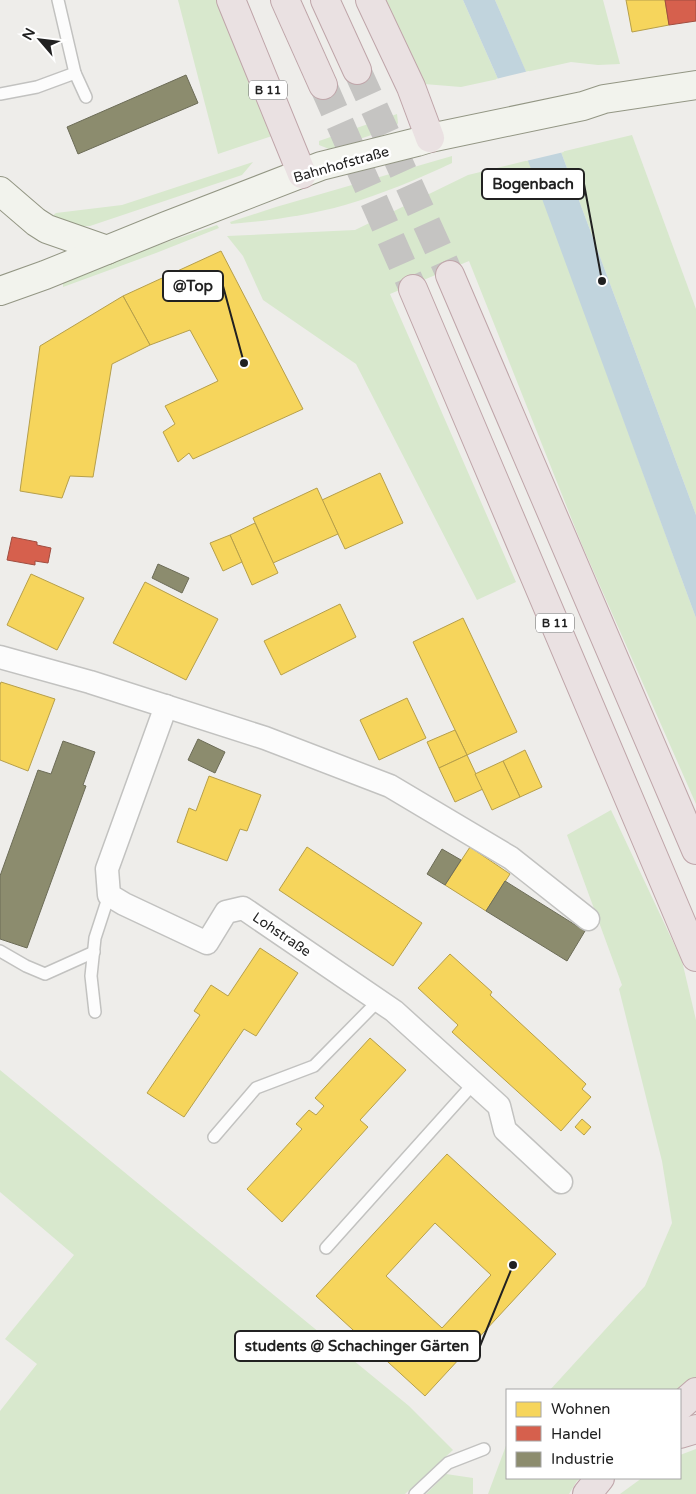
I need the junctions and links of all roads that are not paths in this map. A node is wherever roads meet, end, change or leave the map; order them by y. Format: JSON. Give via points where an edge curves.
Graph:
{"nodes":[{"id":1,"x":58,"y":0,"type":"edge"},
{"id":2,"x":231,"y":0,"type":"edge"},
{"id":3,"x":285,"y":0,"type":"edge"},
{"id":4,"x":325,"y":0,"type":"edge"},
{"id":5,"x":370,"y":0,"type":"edge"},
{"id":6,"x":357,"y":70,"type":"tunnel mouth"},
{"id":7,"x":75,"y":73,"type":"junction"},
{"id":8,"x":323,"y":85,"type":"tunnel mouth"},
{"id":9,"x":696,"y":85,"type":"edge"},
{"id":10,"x":0,"y":94,"type":"edge"},
{"id":11,"x":86,"y":97,"type":"dead end"},
{"id":12,"x":430,"y":138,"type":"junction"},
{"id":13,"x":302,"y":174,"type":"junction"},
{"id":14,"x":0,"y":191,"type":"edge"},
{"id":15,"x":107,"y":250,"type":"junction"},
{"id":16,"x":450,"y":275,"type":"tunnel mouth"},
{"id":17,"x":413,"y":289,"type":"tunnel mouth"},
{"id":18,"x":0,"y":291,"type":"edge"},
{"id":19,"x":0,"y":657,"type":"edge"},
{"id":20,"x":166,"y":706,"type":"junction"},
{"id":21,"x":696,"y":850,"type":"edge"},
{"id":22,"x":109,"y":895,"type":"junction"},
{"id":23,"x":588,"y":919,"type":"dead end"},
{"id":24,"x":0,"y":951,"type":"edge"},
{"id":25,"x":94,"y":952,"type":"junction"},
{"id":26,"x":696,"y":957,"type":"edge"},
{"id":27,"x":379,"y":1000,"type":"junction"},
{"id":28,"x":94,"y":1012,"type":"dead end"},
{"id":29,"x":474,"y":1083,"type":"junction"},
{"id":30,"x":214,"y":1137,"type":"dead end"},
{"id":31,"x":561,"y":1182,"type":"dead end"},
{"id":32,"x":326,"y":1248,"type":"dead end"},
{"id":33,"x":696,"y":1392,"type":"edge"},
{"id":34,"x":681,"y":1405,"type":"edge"},
{"id":35,"x":696,"y":1429,"type":"edge"},
{"id":36,"x":681,"y":1434,"type":"edge"},
{"id":37,"x":484,"y":1449,"type":"dead end"},
{"id":38,"x":599,"y":1479,"type":"edge"},
{"id":39,"x":416,"y":1494,"type":"edge"},
{"id":40,"x":587,"y":1494,"type":"edge"}],
"edges":[{"from":1,"to":7,"type":"lane"},
{"from":2,"to":13,"type":"highway","number":"B 11"},
{"from":3,"to":8,"type":"highway"},
{"from":4,"to":6,"type":"highway"},
{"from":5,"to":12,"type":"highway","via":[[411,87]]},
{"from":7,"to":10,"type":"lane","via":[[37,87]]},
{"from":7,"to":11,"type":"lane"},
{"from":9,"to":12,"type":"street","name":"Bahnhofstraße","via":[[604,99]]},
{"from":12,"to":13,"type":"street","name":"Bahnhofstraße"},
{"from":13,"to":15,"type":"street","name":"Bahnhofstraße"},
{"from":14,"to":15,"type":"street","via":[[47,229]]},
{"from":15,"to":18,"type":"street","name":"Bahnhofstraße"},
{"from":16,"to":21,"type":"highway","number":"B 11"},
{"from":17,"to":26,"type":"highway","number":"B 11"},
{"from":19,"to":20,"type":"street"},
{"from":20,"to":22,"type":"street","via":[[107,870]]},
{"from":20,"to":23,"type":"street","via":[[265,738],[390,786],[511,858]]},
{"from":22,"to":25,"type":"lane","via":[[95,938]]},
{"from":22,"to":27,"type":"street","name":"Lohstraße","via":[[207,943],[226,912],[243,908]]},
{"from":24,"to":25,"type":"lane","via":[[45,974]]},
{"from":25,"to":28,"type":"lane","via":[[91,976]]},
{"from":27,"to":29,"type":"street","name":"Lohstraße"},
{"from":27,"to":30,"type":"lane","via":[[314,1066],[256,1088]]},
{"from":29,"to":31,"type":"street","name":"Lohstraße","via":[[499,1106],[505,1130]]},
{"from":29,"to":32,"type":"lane"},
{"from":33,"to":34,"type":"highway"},
{"from":35,"to":36,"type":"highway"},
{"from":37,"to":39,"type":"lane","via":[[448,1463]]},
{"from":38,"to":40,"type":"highway"}]}
